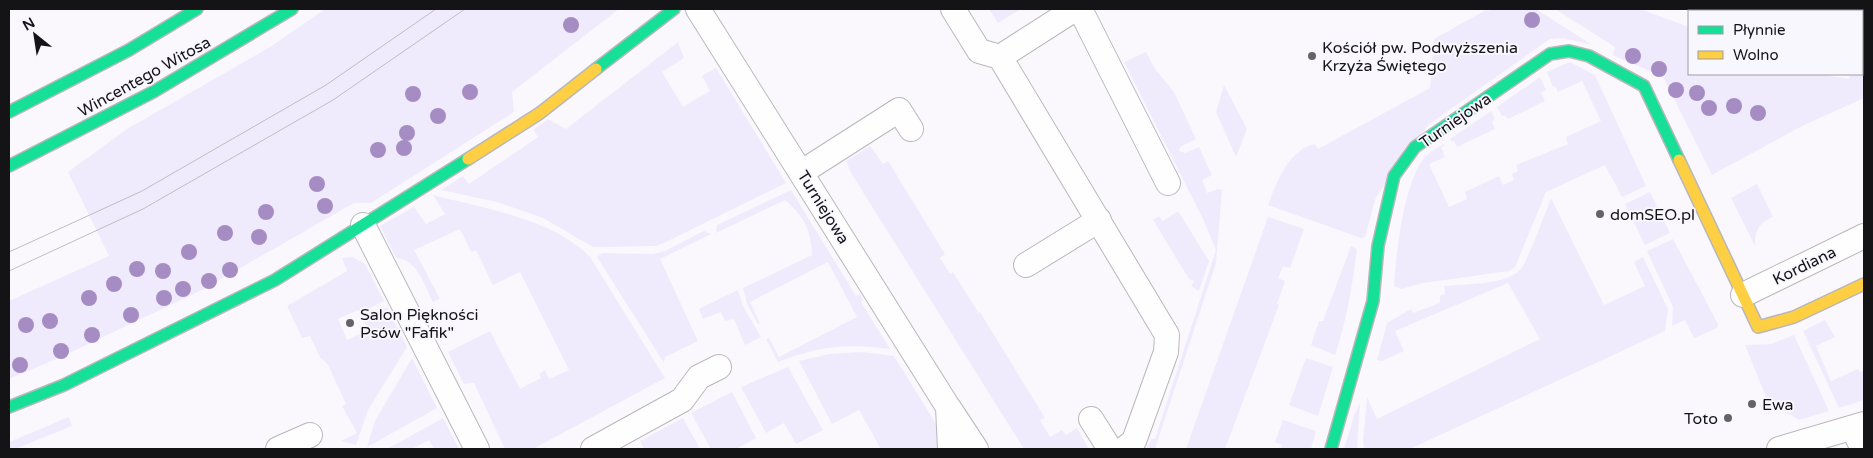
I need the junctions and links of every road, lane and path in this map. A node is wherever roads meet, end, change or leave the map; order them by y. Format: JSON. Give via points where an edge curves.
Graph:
{"nodes":[{"id":1,"x":196,"y":9,"type":"edge"},
{"id":2,"x":292,"y":9,"type":"edge"},
{"id":3,"x":674,"y":9,"type":"edge"},
{"id":4,"x":698,"y":9,"type":"edge"},
{"id":5,"x":953,"y":9,"type":"edge"},
{"id":6,"x":1075,"y":9,"type":"edge"},
{"id":7,"x":1080,"y":9,"type":"edge"},
{"id":8,"x":1000,"y":57,"type":"junction"},
{"id":9,"x":9,"y":112,"type":"edge"},
{"id":10,"x":910,"y":128,"type":"dead end"},
{"id":11,"x":9,"y":166,"type":"edge"},
{"id":12,"x":802,"y":172,"type":"junction"},
{"id":13,"x":1168,"y":183,"type":"dead end"},
{"id":14,"x":1099,"y":220,"type":"junction"},
{"id":15,"x":362,"y":225,"type":"junction"},
{"id":16,"x":1864,"y":236,"type":"edge"},
{"id":17,"x":1026,"y":265,"type":"dead end"},
{"id":18,"x":1864,"y":284,"type":"edge"},
{"id":19,"x":1743,"y":295,"type":"junction"},
{"id":20,"x":719,"y":367,"type":"dead end"},
{"id":21,"x":9,"y":406,"type":"edge"},
{"id":22,"x":948,"y":407,"type":"junction"},
{"id":23,"x":1091,"y":419,"type":"dead end"},
{"id":24,"x":1860,"y":434,"type":"edge"},
{"id":25,"x":310,"y":435,"type":"dead end"},
{"id":26,"x":950,"y":442,"type":"edge"},
{"id":27,"x":278,"y":449,"type":"edge"},
{"id":28,"x":477,"y":449,"type":"edge"},
{"id":29,"x":593,"y":449,"type":"edge"},
{"id":30,"x":976,"y":449,"type":"edge"},
{"id":31,"x":1110,"y":449,"type":"edge"},
{"id":32,"x":1124,"y":449,"type":"edge"},
{"id":33,"x":1331,"y":449,"type":"edge"},
{"id":34,"x":1779,"y":449,"type":"edge"}],
"edges":[{"from":1,"to":9,"type":"street","name":"Wincentego Witosa","via":[[129,50]]},
{"from":2,"to":11,"type":"street","name":"Wincentego Witosa","via":[[202,65]]},
{"from":3,"to":15,"type":"street","via":[[540,113]]},
{"from":4,"to":12,"type":"street","name":"Turniejowa"},
{"from":5,"to":8,"type":"street","via":[[979,51]]},
{"from":6,"to":8,"type":"street"},
{"from":7,"to":13,"type":"street"},
{"from":8,"to":14,"type":"street"},
{"from":10,"to":12,"type":"street","via":[[899,110],[883,110]]},
{"from":12,"to":22,"type":"street","name":"Turniejowa"},
{"from":14,"to":17,"type":"street"},
{"from":14,"to":32,"type":"street","via":[[1168,334],[1166,352],[1134,441]]},
{"from":15,"to":21,"type":"street","via":[[275,280],[64,385]]},
{"from":15,"to":28,"type":"street"},
{"from":16,"to":19,"type":"street","name":"Kordiana"},
{"from":18,"to":19,"type":"street","name":"Turniejowa","via":[[1794,317],[1758,327]]},
{"from":19,"to":33,"type":"street","name":"Turniejowa","via":[[1644,86],[1589,56],[1569,51],[1550,54],[1415,147],[1394,176],[1378,246],[1373,301]]},
{"from":20,"to":29,"type":"street","via":[[698,378],[682,400]]},
{"from":22,"to":26,"type":"street","name":"Turniejowa"},
{"from":22,"to":30,"type":"street","name":"Turniejowa"},
{"from":23,"to":31,"type":"street"},
{"from":24,"to":34,"type":"street"},
{"from":25,"to":27,"type":"street"}]}
